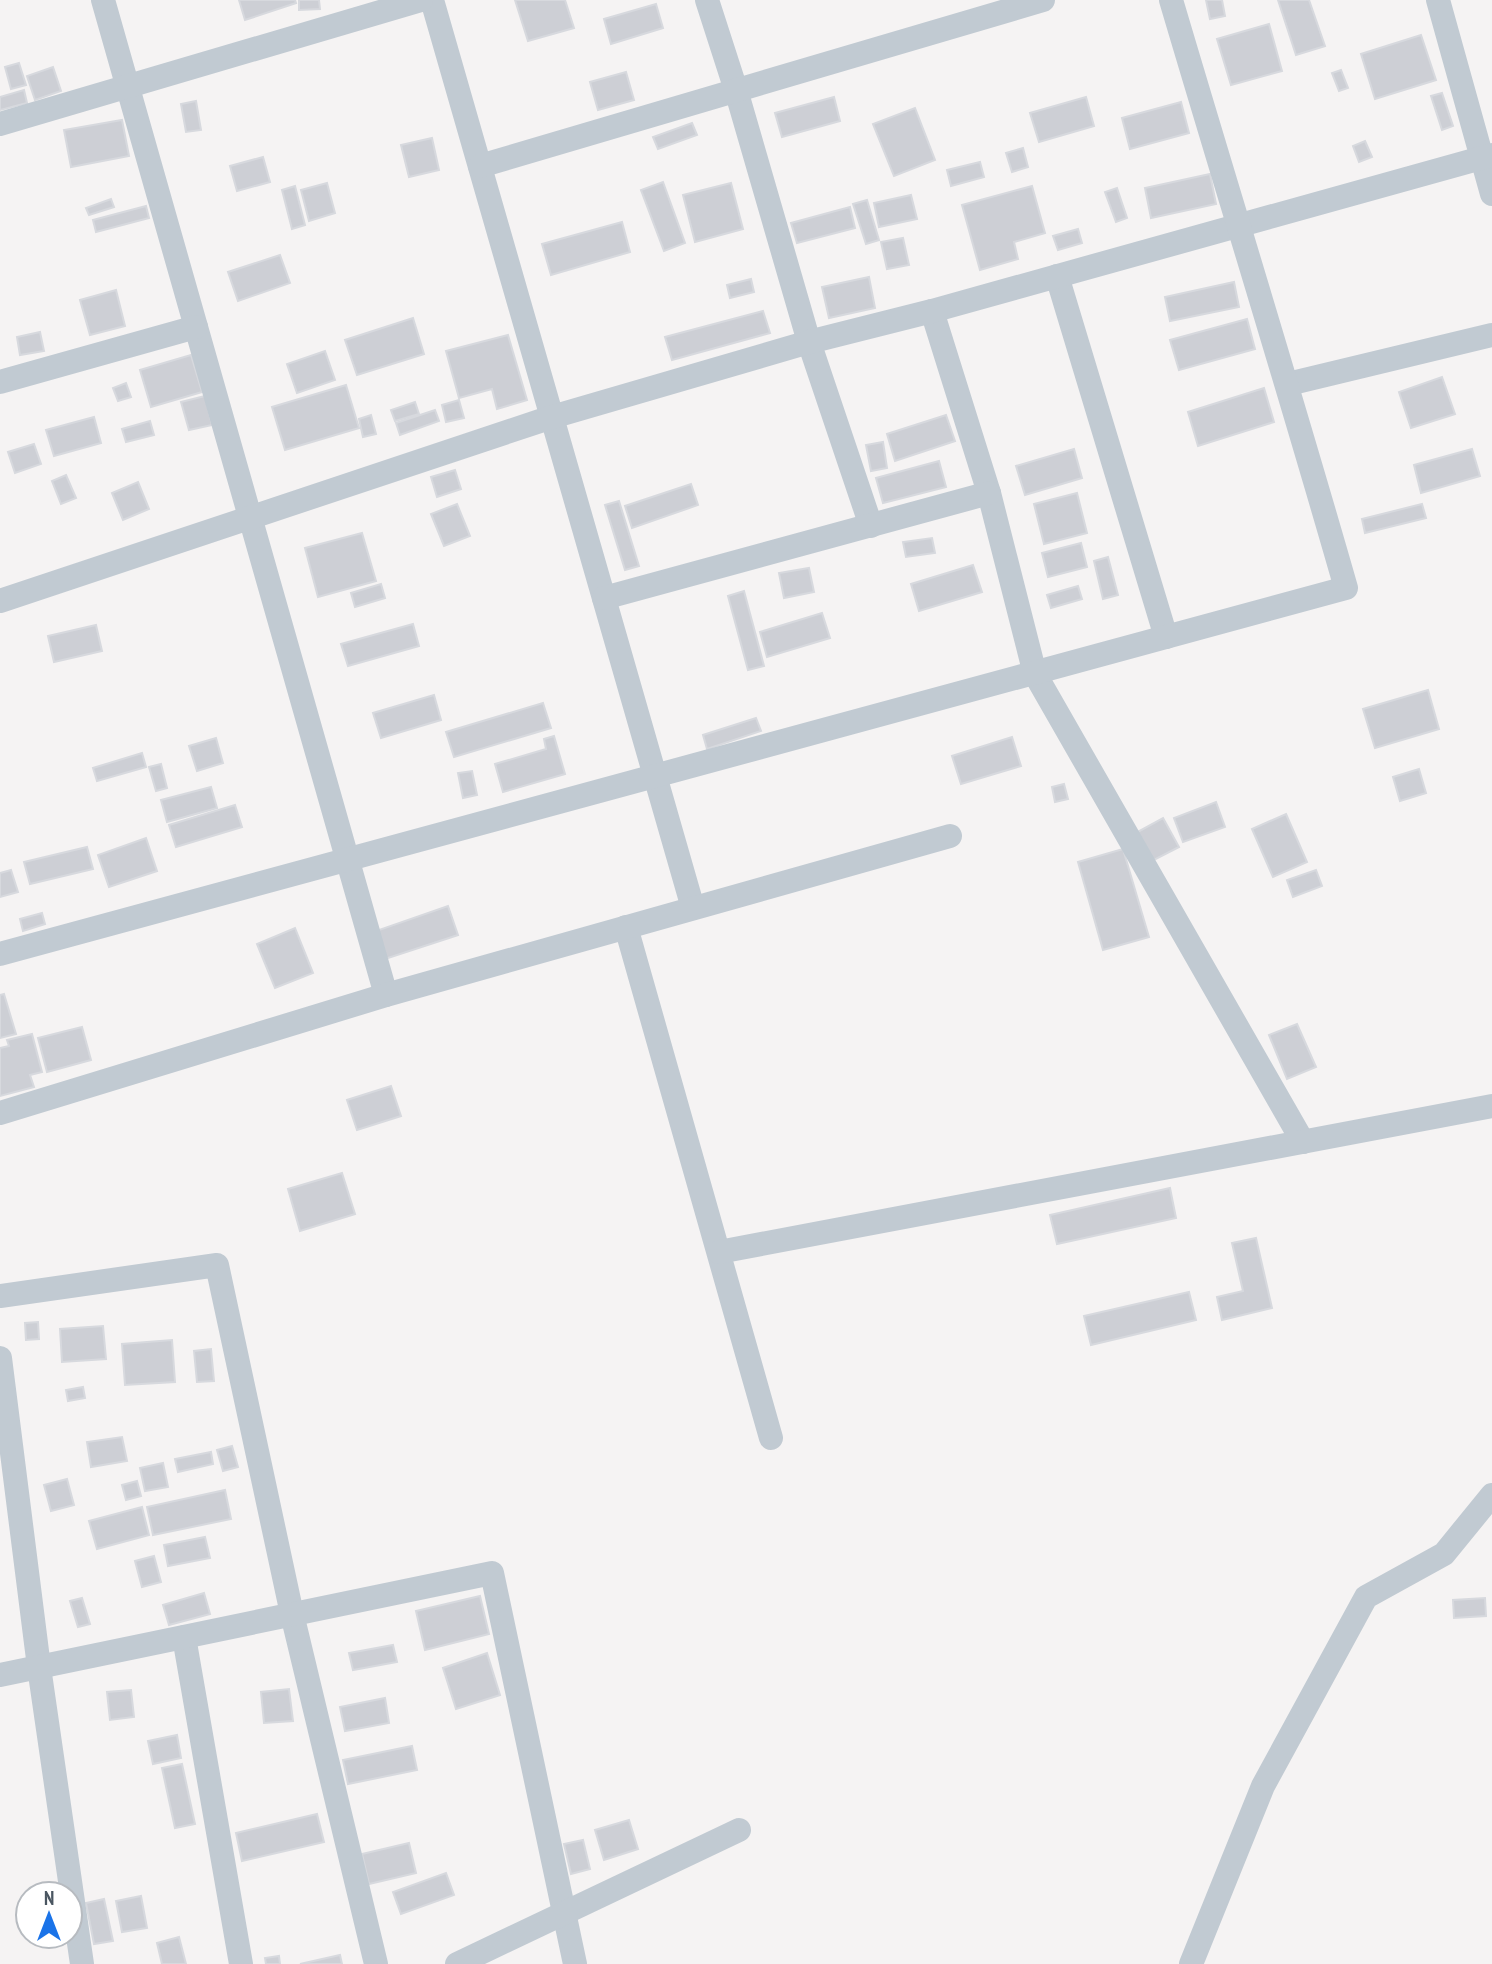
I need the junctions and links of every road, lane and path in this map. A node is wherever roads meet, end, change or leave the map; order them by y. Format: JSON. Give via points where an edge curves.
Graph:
{"nodes":[{"id":1,"x":103,"y":0,"type":"edge"},
{"id":2,"x":421,"y":0,"type":"edge"},
{"id":3,"x":432,"y":0,"type":"edge"},
{"id":4,"x":707,"y":0,"type":"edge"},
{"id":5,"x":1043,"y":0,"type":"edge"},
{"id":6,"x":1171,"y":0,"type":"edge"},
{"id":7,"x":1438,"y":0,"type":"edge"},
{"id":8,"x":127,"y":85,"type":"junction"},
{"id":9,"x":736,"y":90,"type":"junction"},
{"id":10,"x":0,"y":124,"type":"edge"},
{"id":11,"x":1487,"y":156,"type":"edge"},
{"id":12,"x":480,"y":166,"type":"junction"},
{"id":13,"x":1492,"y":194,"type":"edge"},
{"id":14,"x":1237,"y":226,"type":"junction"},
{"id":15,"x":1057,"y":276,"type":"junction"},
{"id":16,"x":932,"y":311,"type":"junction"},
{"id":17,"x":196,"y":327,"type":"junction"},
{"id":18,"x":1492,"y":335,"type":"edge"},
{"id":19,"x":809,"y":342,"type":"junction"},
{"id":20,"x":0,"y":382,"type":"edge"},
{"id":21,"x":1288,"y":384,"type":"junction"},
{"id":22,"x":552,"y":417,"type":"junction"},
{"id":23,"x":989,"y":494,"type":"junction"},
{"id":24,"x":250,"y":516,"type":"junction"},
{"id":25,"x":870,"y":526,"type":"junction"},
{"id":26,"x":604,"y":598,"type":"junction"},
{"id":27,"x":0,"y":601,"type":"edge"},
{"id":28,"x":1166,"y":637,"type":"junction"},
{"id":29,"x":1035,"y":674,"type":"junction"},
{"id":30,"x":656,"y":776,"type":"junction"},
{"id":31,"x":950,"y":836,"type":"dead end"},
{"id":32,"x":347,"y":860,"type":"junction"},
{"id":33,"x":693,"y":908,"type":"junction"},
{"id":34,"x":626,"y":927,"type":"junction"},
{"id":35,"x":0,"y":954,"type":"edge"},
{"id":36,"x":386,"y":995,"type":"junction"},
{"id":37,"x":1492,"y":1106,"type":"edge"},
{"id":38,"x":0,"y":1113,"type":"edge"},
{"id":39,"x":1303,"y":1142,"type":"junction"},
{"id":40,"x":719,"y":1252,"type":"junction"},
{"id":41,"x":0,"y":1296,"type":"edge"},
{"id":42,"x":0,"y":1358,"type":"edge"},
{"id":43,"x":771,"y":1438,"type":"dead end"},
{"id":44,"x":1492,"y":1495,"type":"edge"},
{"id":45,"x":292,"y":1614,"type":"junction"},
{"id":46,"x":184,"y":1637,"type":"junction"},
{"id":47,"x":39,"y":1667,"type":"junction"},
{"id":48,"x":0,"y":1675,"type":"edge"},
{"id":49,"x":740,"y":1830,"type":"dead end"},
{"id":50,"x":564,"y":1913,"type":"junction"},
{"id":51,"x":82,"y":1964,"type":"edge"},
{"id":52,"x":241,"y":1964,"type":"edge"},
{"id":53,"x":376,"y":1964,"type":"edge"},
{"id":54,"x":457,"y":1964,"type":"edge"},
{"id":55,"x":575,"y":1964,"type":"edge"},
{"id":56,"x":1191,"y":1964,"type":"edge"}],
"edges":[{"from":1,"to":8,"type":"street"},
{"from":2,"to":8,"type":"street"},
{"from":3,"to":12,"type":"street"},
{"from":4,"to":9,"type":"street"},
{"from":5,"to":9,"type":"street"},
{"from":6,"to":14,"type":"street"},
{"from":7,"to":11,"type":"street"},
{"from":8,"to":10,"type":"street"},
{"from":8,"to":17,"type":"street"},
{"from":9,"to":12,"type":"street"},
{"from":9,"to":19,"type":"street"},
{"from":11,"to":13,"type":"street"},
{"from":11,"to":14,"type":"street"},
{"from":12,"to":22,"type":"street"},
{"from":14,"to":15,"type":"street"},
{"from":14,"to":21,"type":"street"},
{"from":15,"to":16,"type":"street"},
{"from":15,"to":28,"type":"street"},
{"from":16,"to":19,"type":"street"},
{"from":16,"to":23,"type":"street"},
{"from":17,"to":20,"type":"street"},
{"from":17,"to":24,"type":"street"},
{"from":18,"to":21,"type":"street"},
{"from":19,"to":22,"type":"street"},
{"from":19,"to":25,"type":"street"},
{"from":21,"to":28,"type":"street","via":[[1346,588]]},
{"from":22,"to":24,"type":"street"},
{"from":22,"to":26,"type":"street"},
{"from":23,"to":25,"type":"street"},
{"from":23,"to":29,"type":"street"},
{"from":24,"to":27,"type":"street"},
{"from":24,"to":32,"type":"street"},
{"from":25,"to":26,"type":"street"},
{"from":26,"to":30,"type":"street"},
{"from":28,"to":29,"type":"street"},
{"from":29,"to":30,"type":"street"},
{"from":29,"to":39,"type":"street"},
{"from":30,"to":32,"type":"street"},
{"from":30,"to":33,"type":"street"},
{"from":31,"to":33,"type":"street"},
{"from":32,"to":35,"type":"street"},
{"from":32,"to":36,"type":"street"},
{"from":33,"to":34,"type":"street"},
{"from":34,"to":36,"type":"street"},
{"from":34,"to":40,"type":"street"},
{"from":36,"to":38,"type":"street"},
{"from":37,"to":39,"type":"street"},
{"from":39,"to":40,"type":"street"},
{"from":40,"to":43,"type":"street"},
{"from":41,"to":45,"type":"street","via":[[217,1265]]},
{"from":42,"to":47,"type":"street"},
{"from":44,"to":56,"type":"street","via":[[1444,1554],[1366,1597],[1263,1786]]},
{"from":45,"to":46,"type":"street"},
{"from":45,"to":50,"type":"street","via":[[492,1573]]},
{"from":45,"to":53,"type":"street"},
{"from":46,"to":47,"type":"street"},
{"from":46,"to":52,"type":"street"},
{"from":47,"to":48,"type":"street"},
{"from":47,"to":51,"type":"street"},
{"from":49,"to":50,"type":"street"},
{"from":50,"to":54,"type":"street"},
{"from":50,"to":55,"type":"street"}]}
